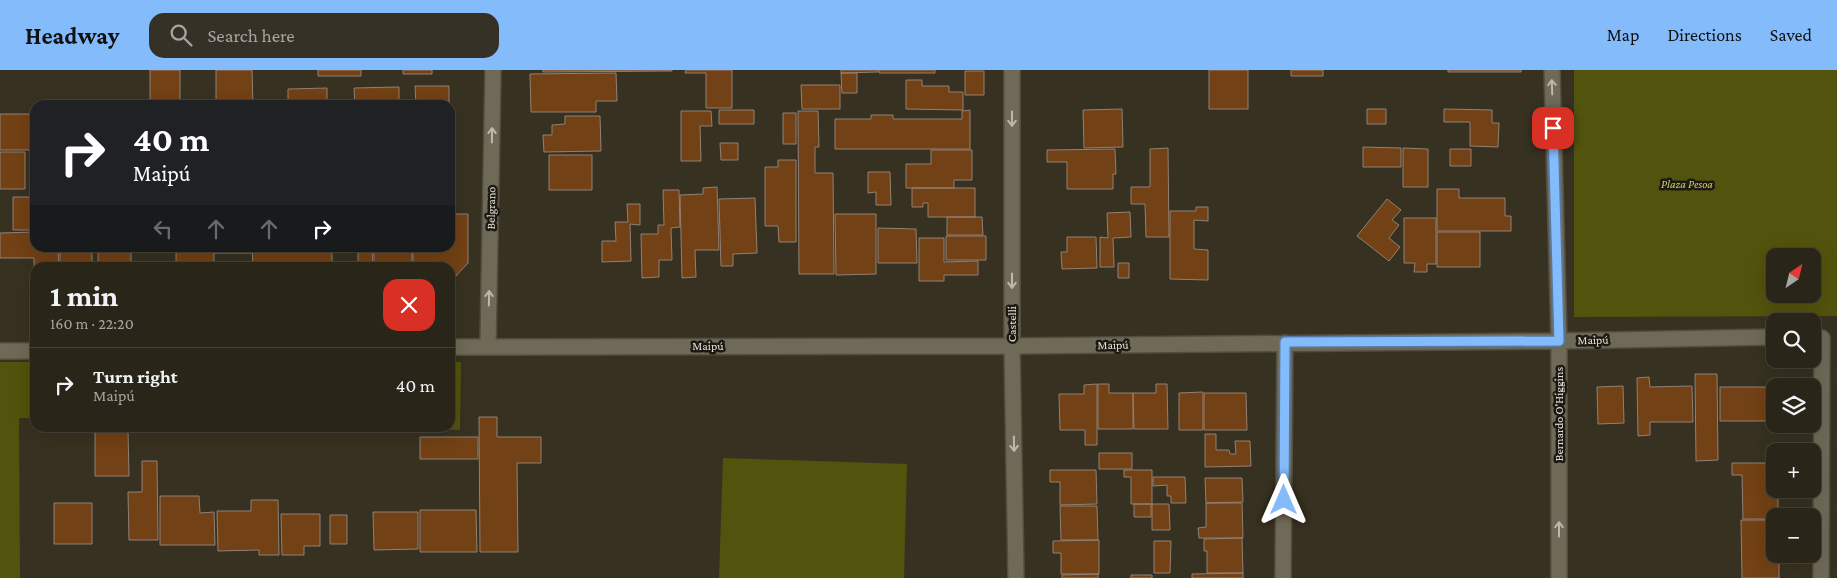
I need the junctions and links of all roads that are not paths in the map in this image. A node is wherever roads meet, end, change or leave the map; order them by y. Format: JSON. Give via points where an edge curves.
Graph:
{"nodes":[{"id":1,"x":493,"y":70,"type":"edge"},
{"id":2,"x":1012,"y":70,"type":"edge"},
{"id":3,"x":1552,"y":70,"type":"edge"},
{"id":4,"x":1766,"y":337,"type":"edge"},
{"id":5,"x":1824,"y":338,"type":"edge"},
{"id":6,"x":1559,"y":341,"type":"junction"},
{"id":7,"x":1285,"y":342,"type":"junction"},
{"id":8,"x":488,"y":346,"type":"junction"},
{"id":9,"x":1012,"y":346,"type":"junction"},
{"id":10,"x":455,"y":347,"type":"edge"},
{"id":11,"x":0,"y":351,"type":"edge"},
{"id":12,"x":30,"y":351,"type":"edge"},
{"id":13,"x":1016,"y":578,"type":"edge"},
{"id":14,"x":1283,"y":578,"type":"edge"},
{"id":15,"x":1559,"y":578,"type":"edge"},
{"id":16,"x":1821,"y":578,"type":"edge"}],
"edges":[{"from":8,"to":1,"type":"street","name":"Belgrano","one_way":true},
{"from":2,"to":9,"type":"street","name":"Castelli","one_way":true},
{"from":6,"to":3,"type":"street","name":"Bernardo O'Higgins","one_way":true},
{"from":4,"to":6,"type":"street","name":"Maipú"},
{"from":5,"to":16,"type":"street"},
{"from":6,"to":7,"type":"street","name":"Maipú"},
{"from":15,"to":6,"type":"street","name":"Bernardo O'Higgins","one_way":true},
{"from":7,"to":9,"type":"street","name":"Maipú"},
{"from":7,"to":14,"type":"street"},
{"from":8,"to":9,"type":"street","name":"Maipú"},
{"from":8,"to":10,"type":"street","name":"Maipú"},
{"from":9,"to":13,"type":"street","name":"Castelli","one_way":true},
{"from":11,"to":12,"type":"street"}]}
